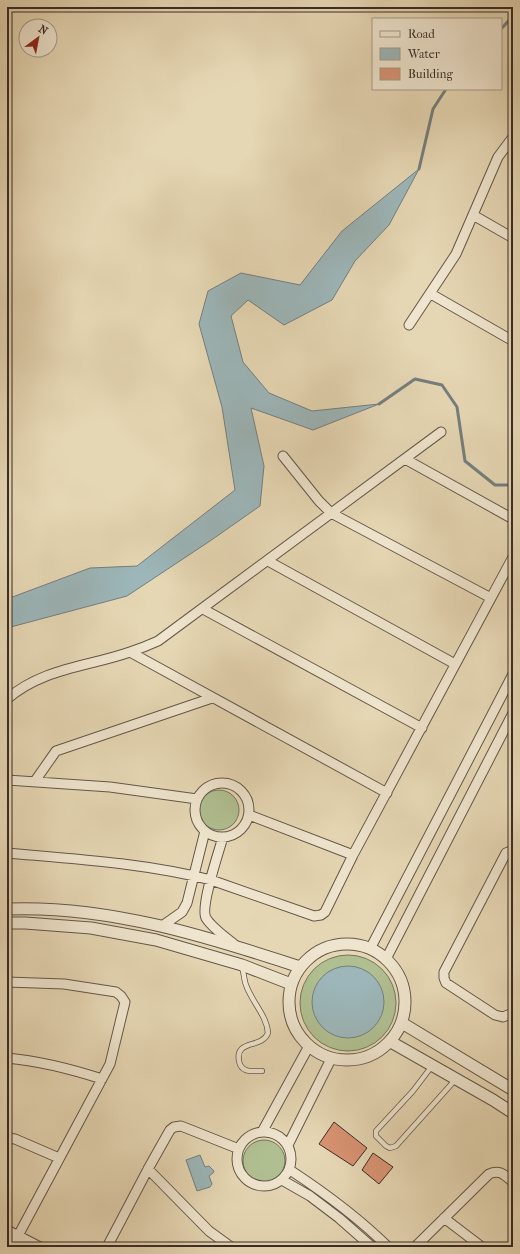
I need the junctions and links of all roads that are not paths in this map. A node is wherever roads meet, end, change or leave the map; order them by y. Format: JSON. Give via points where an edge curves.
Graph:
{"nodes":[{"id":1,"x":511,"y":143,"type":"edge"},
{"id":2,"x":473,"y":215,"type":"junction"},
{"id":3,"x":513,"y":238,"type":"edge"},
{"id":4,"x":431,"y":294,"type":"junction"},
{"id":5,"x":409,"y":325,"type":"dead end"},
{"id":6,"x":513,"y":341,"type":"edge"},
{"id":7,"x":441,"y":432,"type":"dead end"},
{"id":8,"x":283,"y":456,"type":"dead end"},
{"id":9,"x":405,"y":459,"type":"junction"},
{"id":10,"x":331,"y":513,"type":"junction"},
{"id":11,"x":513,"y":518,"type":"edge"},
{"id":12,"x":513,"y":557,"type":"edge"},
{"id":13,"x":268,"y":560,"type":"junction"},
{"id":14,"x":491,"y":598,"type":"junction"},
{"id":15,"x":203,"y":609,"type":"junction"},
{"id":16,"x":130,"y":652,"type":"junction"},
{"id":17,"x":455,"y":664,"type":"junction"},
{"id":18,"x":513,"y":674,"type":"edge"},
{"id":19,"x":212,"y":698,"type":"junction"},
{"id":20,"x":7,"y":699,"type":"edge"},
{"id":21,"x":513,"y":713,"type":"edge"},
{"id":22,"x":422,"y":728,"type":"junction"},
{"id":23,"x":7,"y":780,"type":"edge"},
{"id":24,"x":35,"y":781,"type":"junction"},
{"id":25,"x":387,"y":793,"type":"junction"},
{"id":26,"x":197,"y":799,"type":"junction"},
{"id":27,"x":249,"y":815,"type":"junction"},
{"id":28,"x":206,"y":831,"type":"junction"},
{"id":29,"x":223,"y":837,"type":"junction"},
{"id":30,"x":513,"y":850,"type":"edge"},
{"id":31,"x":7,"y":853,"type":"edge"},
{"id":32,"x":353,"y":855,"type":"junction"},
{"id":33,"x":194,"y":876,"type":"junction"},
{"id":34,"x":211,"y":880,"type":"junction"},
{"id":35,"x":7,"y":909,"type":"edge"},
{"id":36,"x":7,"y":923,"type":"edge"},
{"id":37,"x":162,"y":926,"type":"junction"},
{"id":38,"x":237,"y":946,"type":"junction"},
{"id":39,"x":370,"y":949,"type":"junction"},
{"id":40,"x":386,"y":959,"type":"junction"},
{"id":41,"x":242,"y":965,"type":"junction"},
{"id":42,"x":300,"y":967,"type":"junction"},
{"id":43,"x":7,"y":982,"type":"edge"},
{"id":44,"x":291,"y":984,"type":"junction"},
{"id":45,"x":513,"y":1013,"type":"edge"},
{"id":46,"x":402,"y":1023,"type":"junction"},
{"id":47,"x":391,"y":1042,"type":"junction"},
{"id":48,"x":309,"y":1046,"type":"junction"},
{"id":49,"x":7,"y":1058,"type":"edge"},
{"id":50,"x":331,"y":1059,"type":"junction"},
{"id":51,"x":432,"y":1066,"type":"junction"},
{"id":52,"x":262,"y":1071,"type":"dead end"},
{"id":53,"x":456,"y":1079,"type":"junction"},
{"id":54,"x":102,"y":1080,"type":"junction"},
{"id":55,"x":512,"y":1089,"type":"edge"},
{"id":56,"x":513,"y":1113,"type":"edge"},
{"id":57,"x":262,"y":1132,"type":"junction"},
{"id":58,"x":7,"y":1138,"type":"edge"},
{"id":59,"x":288,"y":1145,"type":"junction"},
{"id":60,"x":238,"y":1149,"type":"junction"},
{"id":61,"x":59,"y":1158,"type":"junction"},
{"id":62,"x":148,"y":1169,"type":"junction"},
{"id":63,"x":290,"y":1170,"type":"junction"},
{"id":64,"x":282,"y":1180,"type":"junction"},
{"id":65,"x":513,"y":1182,"type":"edge"},
{"id":66,"x":444,"y":1218,"type":"junction"},
{"id":67,"x":7,"y":1230,"type":"edge"},
{"id":68,"x":18,"y":1235,"type":"junction"},
{"id":69,"x":111,"y":1245,"type":"edge"},
{"id":70,"x":12,"y":1247,"type":"edge"},
{"id":71,"x":40,"y":1247,"type":"edge"},
{"id":72,"x":231,"y":1247,"type":"edge"},
{"id":73,"x":372,"y":1247,"type":"edge"},
{"id":74,"x":388,"y":1247,"type":"edge"},
{"id":75,"x":415,"y":1247,"type":"edge"},
{"id":76,"x":482,"y":1247,"type":"edge"}],
"edges":[{"from":1,"to":2,"type":"street","via":[[498,157]]},
{"from":2,"to":3,"type":"street"},
{"from":2,"to":4,"type":"street","via":[[456,254]]},
{"from":4,"to":5,"type":"street"},
{"from":4,"to":6,"type":"street"},
{"from":7,"to":9,"type":"street"},
{"from":8,"to":10,"type":"street"},
{"from":9,"to":10,"type":"street"},
{"from":9,"to":11,"type":"street"},
{"from":10,"to":13,"type":"street"},
{"from":10,"to":14,"type":"street"},
{"from":12,"to":14,"type":"street"},
{"from":13,"to":15,"type":"street"},
{"from":13,"to":17,"type":"street"},
{"from":14,"to":17,"type":"street"},
{"from":15,"to":16,"type":"street","via":[[158,641]]},
{"from":15,"to":22,"type":"street"},
{"from":16,"to":19,"type":"street"},
{"from":16,"to":20,"type":"street","via":[[50,674],[19,688]]},
{"from":17,"to":22,"type":"street"},
{"from":18,"to":39,"type":"street"},
{"from":19,"to":24,"type":"street","via":[[56,750]]},
{"from":19,"to":25,"type":"street"},
{"from":21,"to":40,"type":"street"},
{"from":22,"to":25,"type":"street"},
{"from":23,"to":24,"type":"street"},
{"from":24,"to":26,"type":"street","via":[[110,787]]},
{"from":25,"to":32,"type":"street"},
{"from":26,"to":27,"type":"street","via":[[208,786],[216,783],[230,784],[241,790],[246,798]]},
{"from":26,"to":28,"type":"street","via":[[196,817]]},
{"from":27,"to":29,"type":"street","via":[[240,830]]},
{"from":27,"to":32,"type":"street"},
{"from":28,"to":29,"type":"street","via":[[214,836]]},
{"from":28,"to":33,"type":"street"},
{"from":29,"to":34,"type":"street"},
{"from":30,"to":45,"type":"street","via":[[506,853],[444,972],[444,978],[446,983],[495,1015],[503,1017]]},
{"from":31,"to":33,"type":"street","via":[[112,862]]},
{"from":32,"to":34,"type":"street","via":[[325,912],[320,915],[314,916]]},
{"from":33,"to":34,"type":"street"},
{"from":33,"to":37,"type":"street","via":[[182,912]]},
{"from":34,"to":38,"type":"street","via":[[204,911],[206,917]]},
{"from":35,"to":37,"type":"street","via":[[25,908],[93,914]]},
{"from":36,"to":41,"type":"street","via":[[91,928],[156,940]]},
{"from":37,"to":38,"type":"street"},
{"from":38,"to":42,"type":"street"},
{"from":39,"to":40,"type":"street"},
{"from":39,"to":42,"type":"street","via":[[351,944],[332,946],[314,954]]},
{"from":40,"to":46,"type":"street","via":[[400,978],[406,1000]]},
{"from":41,"to":44,"type":"street"},
{"from":41,"to":52,"type":"lane","via":[[246,986],[258,1005],[268,1034],[264,1040],[242,1048],[238,1054],[240,1067]]},
{"from":42,"to":44,"type":"street"},
{"from":43,"to":54,"type":"street","via":[[64,984],[116,992],[121,996],[125,1002],[110,1064]]},
{"from":44,"to":48,"type":"street","via":[[289,1006],[295,1028]]},
{"from":46,"to":47,"type":"street"},
{"from":46,"to":55,"type":"street"},
{"from":47,"to":50,"type":"street","via":[[374,1055],[353,1061]]},
{"from":47,"to":51,"type":"street"},
{"from":48,"to":50,"type":"street"},
{"from":48,"to":57,"type":"street"},
{"from":49,"to":54,"type":"street","via":[[60,1066]]},
{"from":50,"to":59,"type":"street"},
{"from":51,"to":53,"type":"street"},
{"from":51,"to":53,"type":"lane","via":[[376,1131],[376,1136],[386,1146],[396,1146]]},
{"from":53,"to":56,"type":"street"},
{"from":54,"to":61,"type":"street"},
{"from":57,"to":59,"type":"street","via":[[281,1137]]},
{"from":57,"to":60,"type":"street","via":[[252,1134]]},
{"from":58,"to":61,"type":"street"},
{"from":59,"to":63,"type":"street","via":[[292,1157]]},
{"from":60,"to":62,"type":"street","via":[[181,1126],[174,1127]]},
{"from":60,"to":64,"type":"street","via":[[239,1169],[253,1184],[273,1185]]},
{"from":61,"to":68,"type":"street"},
{"from":62,"to":69,"type":"street"},
{"from":62,"to":72,"type":"street","via":[[209,1231]]},
{"from":63,"to":64,"type":"street"},
{"from":63,"to":74,"type":"street","via":[[330,1196]]},
{"from":64,"to":73,"type":"street","via":[[340,1218]]},
{"from":65,"to":66,"type":"street","via":[[502,1173],[495,1171],[489,1174]]},
{"from":66,"to":75,"type":"street"},
{"from":66,"to":76,"type":"street"},
{"from":67,"to":68,"type":"street"},
{"from":68,"to":70,"type":"street"},
{"from":68,"to":71,"type":"street"}]}
